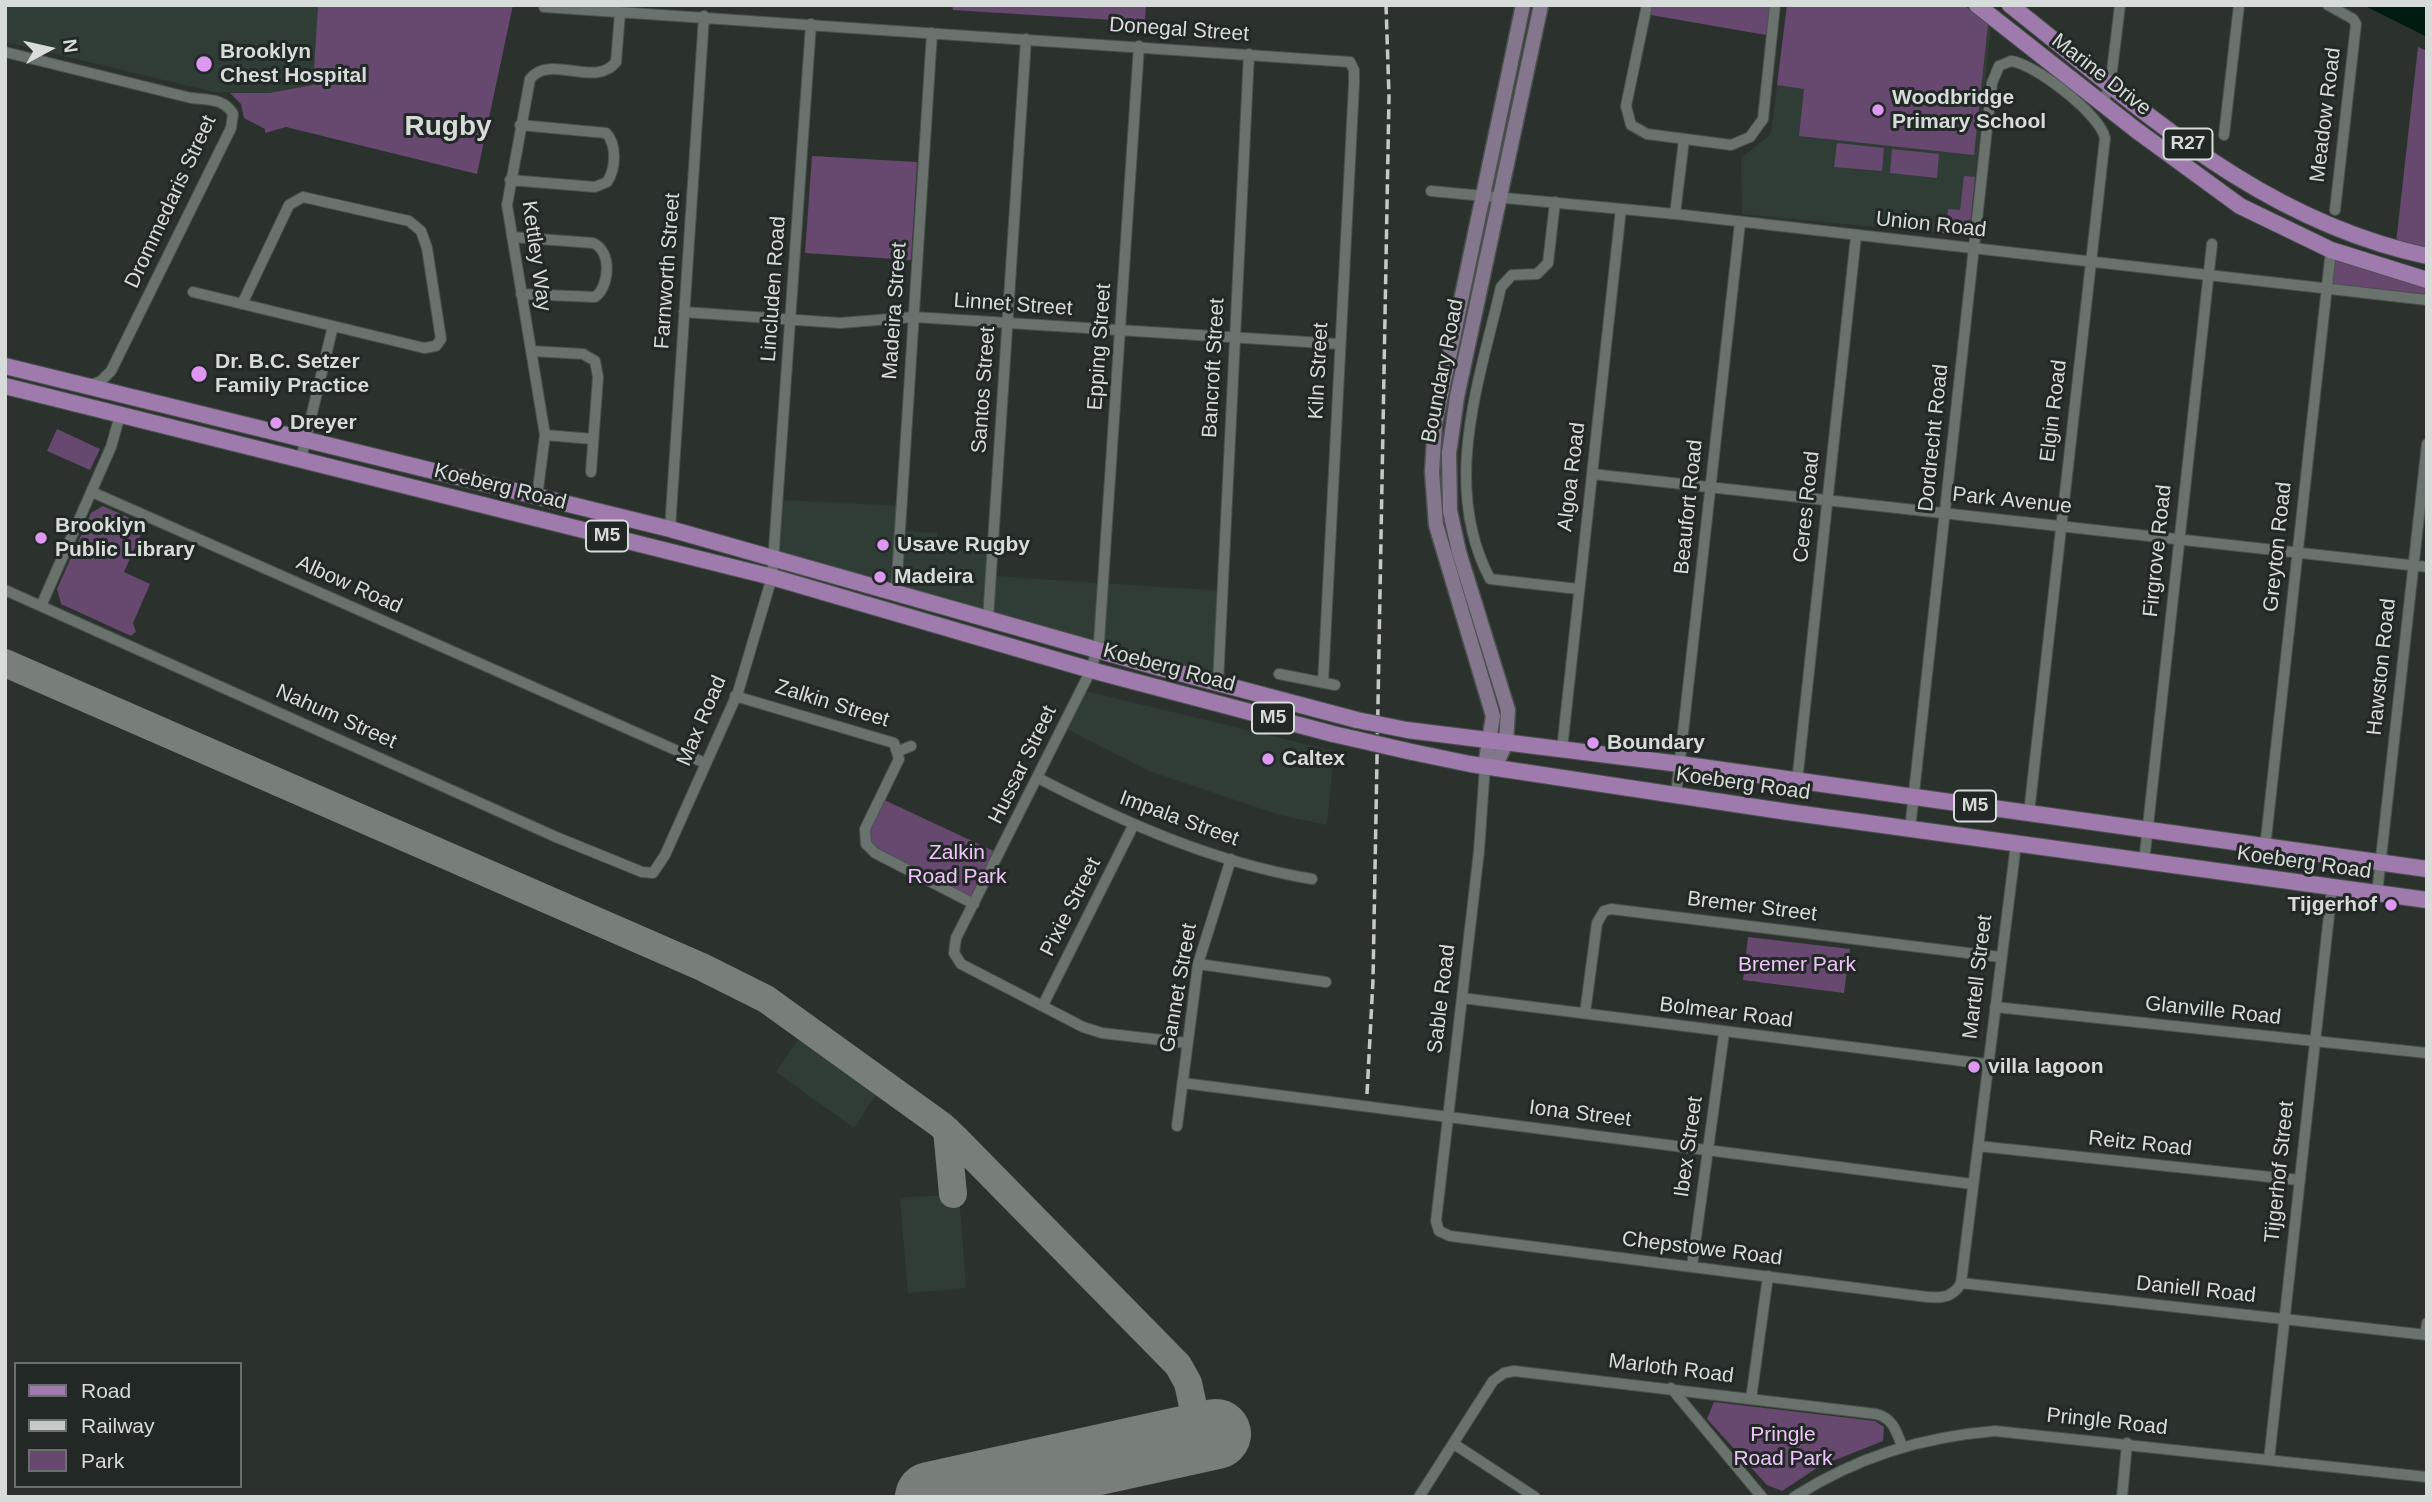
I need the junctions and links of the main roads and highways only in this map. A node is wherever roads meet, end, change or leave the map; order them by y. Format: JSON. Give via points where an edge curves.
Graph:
{"nodes":[{"id":1,"x":1523,"y":5,"type":"edge"},
{"id":2,"x":1541,"y":5,"type":"edge"},
{"id":3,"x":1977,"y":5,"type":"edge"},
{"id":4,"x":2010,"y":5,"type":"edge"},
{"id":5,"x":2427,"y":256,"type":"edge"},
{"id":6,"x":2427,"y":280,"type":"edge"},
{"id":7,"x":5,"y":366,"type":"edge"},
{"id":8,"x":5,"y":386,"type":"edge"},
{"id":9,"x":1499,"y":743,"type":"junction"},
{"id":10,"x":1489,"y":770,"type":"junction"},
{"id":11,"x":2427,"y":869,"type":"edge"},
{"id":12,"x":2427,"y":900,"type":"edge"}],
"edges":[{"from":1,"to":9,"type":"main road","name":"Boundary Road","via":[[1435,424],[1432,472],[1436,525]]},
{"from":2,"to":9,"type":"main road","name":"Boundary Road","via":[[1457,397],[1448,474],[1456,541],[1507,703]]},
{"from":3,"to":6,"type":"main road","name":"Marine Drive","number":"R27","via":[[2240,206],[2331,250]]},
{"from":4,"to":5,"type":"main road","name":"Marine Drive","number":"R27","via":[[2110,87],[2229,174],[2286,208],[2362,239]]},
{"from":7,"to":9,"type":"main road","name":"Koeberg Road","number":"M5","bridge":true,"via":[[670,529],[1333,714]]},
{"from":8,"to":10,"type":"main road","name":"Koeberg Road","number":"M5","bridge":true,"via":[[772,577],[1091,670]]},
{"from":9,"to":10,"type":"main road"},
{"from":9,"to":11,"type":"main road","name":"Koeberg Road","number":"M5","via":[[1680,764]]},
{"from":10,"to":12,"type":"main road","name":"Koeberg Road","number":"M5"}]}
